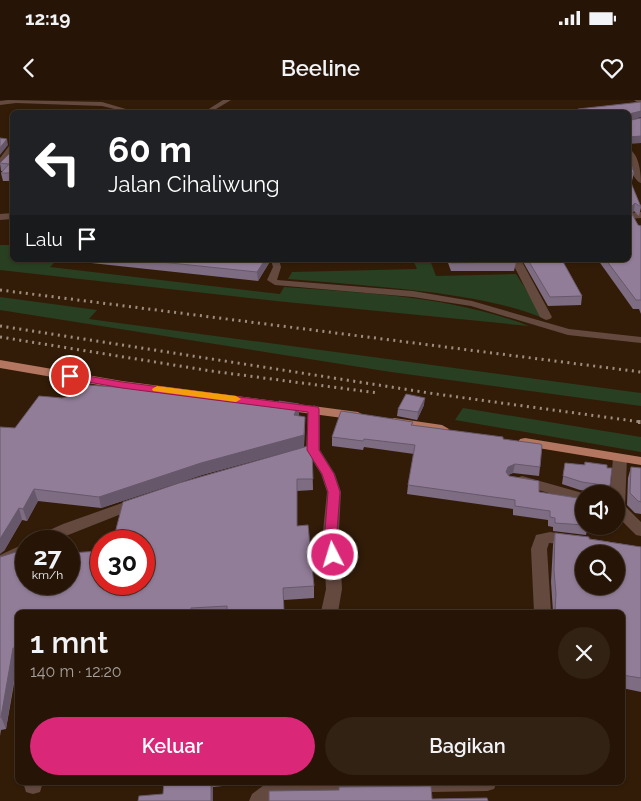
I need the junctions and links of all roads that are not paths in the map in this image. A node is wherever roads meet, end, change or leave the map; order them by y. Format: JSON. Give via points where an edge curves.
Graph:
{"nodes":[{"id":1,"x":228,"y":100,"type":"edge"},
{"id":2,"x":637,"y":100,"type":"edge"},
{"id":3,"x":103,"y":102,"type":"edge"},
{"id":4,"x":0,"y":103,"type":"edge"},
{"id":5,"x":641,"y":103,"type":"edge"},
{"id":6,"x":128,"y":110,"type":"edge"},
{"id":7,"x":210,"y":110,"type":"edge"},
{"id":8,"x":10,"y":150,"type":"edge"},
{"id":9,"x":631,"y":156,"type":"edge"},
{"id":10,"x":0,"y":163,"type":"edge"},
{"id":11,"x":640,"y":177,"type":"edge"},
{"id":12,"x":276,"y":262,"type":"edge"},
{"id":13,"x":517,"y":262,"type":"edge"},
{"id":14,"x":546,"y":317,"type":"dead end"},
{"id":15,"x":641,"y":340,"type":"edge"},
{"id":16,"x":0,"y":364,"type":"edge"},
{"id":17,"x":314,"y":409,"type":"junction"},
{"id":18,"x":457,"y":432,"type":"edge"},
{"id":19,"x":515,"y":441,"type":"edge"},
{"id":20,"x":313,"y":450,"type":"junction"},
{"id":21,"x":295,"y":455,"type":"edge"},
{"id":22,"x":620,"y":458,"type":"junction"},
{"id":23,"x":641,"y":462,"type":"edge"},
{"id":24,"x":513,"y":480,"type":"edge"},
{"id":25,"x":618,"y":485,"type":"edge"},
{"id":26,"x":575,"y":495,"type":"edge"},
{"id":27,"x":149,"y":498,"type":"edge"},
{"id":28,"x":625,"y":514,"type":"edge"},
{"id":29,"x":64,"y":530,"type":"edge"},
{"id":30,"x":641,"y":531,"type":"edge"},
{"id":31,"x":585,"y":542,"type":"edge"},
{"id":32,"x":15,"y":554,"type":"edge"},
{"id":33,"x":0,"y":562,"type":"edge"},
{"id":34,"x":330,"y":610,"type":"edge"},
{"id":35,"x":542,"y":610,"type":"edge"},
{"id":36,"x":314,"y":785,"type":"edge"},
{"id":37,"x":259,"y":801,"type":"edge"}],
"edges":[{"from":1,"to":7,"type":"street"},
{"from":2,"to":5,"type":"street"},
{"from":3,"to":4,"type":"street"},
{"from":3,"to":6,"type":"street"},
{"from":8,"to":10,"type":"street"},
{"from":9,"to":11,"type":"street"},
{"from":12,"to":15,"type":"lane","via":[[277,267],[271,280],[275,282],[472,304],[568,332]]},
{"from":13,"to":14,"type":"street"},
{"from":16,"to":17,"type":"highway","via":[[122,385]]},
{"from":17,"to":18,"type":"highway"},
{"from":17,"to":20,"type":"street"},
{"from":19,"to":22,"type":"highway"},
{"from":20,"to":21,"type":"street"},
{"from":20,"to":34,"type":"street","via":[[328,474],[334,492],[331,531],[334,589]]},
{"from":22,"to":23,"type":"highway"},
{"from":22,"to":25,"type":"street"},
{"from":24,"to":26,"type":"street","via":[[535,482]]},
{"from":27,"to":29,"type":"street"},
{"from":28,"to":30,"type":"street"},
{"from":31,"to":35,"type":"street","via":[[542,539],[539,549]]},
{"from":32,"to":33,"type":"street"},
{"from":36,"to":37,"type":"street","via":[[272,791]]}]}
